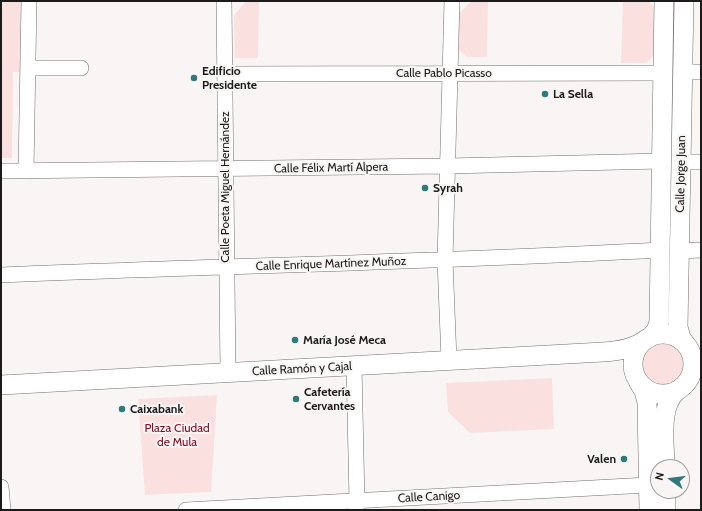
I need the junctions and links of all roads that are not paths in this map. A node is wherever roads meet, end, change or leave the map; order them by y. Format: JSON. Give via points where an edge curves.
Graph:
{"nodes":[{"id":1,"x":29,"y":1,"type":"edge"},
{"id":2,"x":224,"y":1,"type":"edge"},
{"id":3,"x":452,"y":1,"type":"edge"},
{"id":4,"x":664,"y":1,"type":"edge"},
{"id":5,"x":684,"y":1,"type":"edge"},
{"id":6,"x":28,"y":68,"type":"junction"},
{"id":7,"x":81,"y":68,"type":"dead end"},
{"id":8,"x":682,"y":72,"type":"junction"},
{"id":9,"x":701,"y":72,"type":"edge"},
{"id":10,"x":451,"y":73,"type":"junction"},
{"id":11,"x":663,"y":73,"type":"junction"},
{"id":12,"x":224,"y":74,"type":"junction"},
{"id":13,"x":662,"y":161,"type":"junction"},
{"id":14,"x":681,"y":162,"type":"junction"},
{"id":15,"x":701,"y":162,"type":"edge"},
{"id":16,"x":448,"y":166,"type":"junction"},
{"id":17,"x":225,"y":169,"type":"junction"},
{"id":18,"x":1,"y":171,"type":"edge"},
{"id":19,"x":26,"y":171,"type":"junction"},
{"id":20,"x":660,"y":250,"type":"junction"},
{"id":21,"x":701,"y":250,"type":"edge"},
{"id":22,"x":680,"y":251,"type":"junction"},
{"id":23,"x":445,"y":260,"type":"junction"},
{"id":24,"x":226,"y":266,"type":"junction"},
{"id":25,"x":1,"y":275,"type":"edge"},
{"id":26,"x":647,"y":339,"type":"junction"},
{"id":27,"x":603,"y":352,"type":"junction"},
{"id":28,"x":448,"y":360,"type":"junction"},
{"id":29,"x":695,"y":361,"type":"edge"},
{"id":30,"x":354,"y":366,"type":"junction"},
{"id":31,"x":228,"y":373,"type":"junction"},
{"id":32,"x":637,"y":378,"type":"junction"},
{"id":33,"x":1,"y":385,"type":"edge"},
{"id":34,"x":678,"y":390,"type":"junction"},
{"id":35,"x":666,"y":459,"type":"edge"},
{"id":36,"x":648,"y":484,"type":"junction"},
{"id":37,"x":1,"y":487,"type":"edge"},
{"id":38,"x":666,"y":499,"type":"edge"},
{"id":39,"x":673,"y":499,"type":"edge"},
{"id":40,"x":357,"y":506,"type":"edge"},
{"id":41,"x":3,"y":510,"type":"edge"},
{"id":42,"x":193,"y":510,"type":"edge"},
{"id":43,"x":649,"y":510,"type":"edge"},
{"id":44,"x":666,"y":510,"type":"edge"},
{"id":45,"x":676,"y":510,"type":"edge"}],
"edges":[{"from":1,"to":6,"type":"street"},
{"from":2,"to":12,"type":"street","name":"Calle Poeta Miguel Hernández"},
{"from":3,"to":10,"type":"street"},
{"from":4,"to":11,"type":"main road","name":"Calle Jorge Juan"},
{"from":5,"to":8,"type":"main road","name":"Calle Jorge Juan"},
{"from":6,"to":7,"type":"street"},
{"from":6,"to":19,"type":"street"},
{"from":8,"to":9,"type":"street"},
{"from":8,"to":14,"type":"main road","name":"Calle Jorge Juan"},
{"from":10,"to":11,"type":"street","name":"Calle Pablo Picasso"},
{"from":10,"to":12,"type":"street","name":"Calle Pablo Picasso"},
{"from":10,"to":16,"type":"street"},
{"from":11,"to":13,"type":"main road","name":"Calle Jorge Juan"},
{"from":12,"to":17,"type":"street","name":"Calle Poeta Miguel Hernández"},
{"from":13,"to":16,"type":"street","name":"Calle Félix Martí Alpera"},
{"from":13,"to":20,"type":"main road","name":"Calle Jorge Juan"},
{"from":14,"to":15,"type":"street"},
{"from":14,"to":22,"type":"main road","name":"Calle Jorge Juan"},
{"from":16,"to":17,"type":"street","name":"Calle Félix Martí Alpera"},
{"from":16,"to":23,"type":"street"},
{"from":17,"to":19,"type":"street","name":"Calle Félix Martí Alpera"},
{"from":17,"to":24,"type":"street","name":"Calle Poeta Miguel Hernández"},
{"from":18,"to":19,"type":"street","name":"Calle Félix Martí Alpera"},
{"from":20,"to":23,"type":"street","name":"Calle Enrique Martínez Muñoz"},
{"from":20,"to":26,"type":"main road","name":"Calle Jorge Juan","via":[[659,324],[656,331]]},
{"from":21,"to":22,"type":"street"},
{"from":22,"to":29,"type":"main road","name":"Calle Jorge Juan","via":[[678,327],[681,338]]},
{"from":23,"to":24,"type":"street","name":"Calle Enrique Martínez Muñoz"},
{"from":23,"to":28,"type":"street"},
{"from":24,"to":25,"type":"street","name":"Calle Enrique Martínez Muñoz"},
{"from":24,"to":31,"type":"street","name":"Calle Poeta Miguel Hernández"},
{"from":26,"to":27,"type":"main road","name":"Calle Ramón y Cajal","via":[[626,349]]},
{"from":26,"to":29,"type":"main road","via":[[660,334],[672,335],[682,341]]},
{"from":26,"to":32,"type":"main road","via":[[635,353],[633,364]]},
{"from":27,"to":28,"type":"main road","name":"Calle Ramón y Cajal"},
{"from":27,"to":32,"type":"main road","name":"Calle Ramón y Cajal","via":[[622,358],[631,366]]},
{"from":28,"to":30,"type":"main road","name":"Calle Ramón y Cajal"},
{"from":29,"to":34,"type":"main road","via":[[686,383]]},
{"from":30,"to":31,"type":"main road","name":"Calle Ramón y Cajal"},
{"from":30,"to":40,"type":"street"},
{"from":31,"to":33,"type":"main road","name":"Calle Ramón y Cajal"},
{"from":32,"to":34,"type":"main road","via":[[646,389],[655,393],[669,394]]},
{"from":32,"to":36,"type":"main road","via":[[647,402]]},
{"from":34,"to":35,"type":"main road","via":[[670,398],[665,410]]},
{"from":36,"to":40,"type":"street","name":"Calle Canigo"},
{"from":36,"to":43,"type":"main road"},
{"from":37,"to":41,"type":"street"},
{"from":38,"to":44,"type":"main road"},
{"from":39,"to":45,"type":"street"},
{"from":40,"to":42,"type":"street","name":"Calle Canigo"}]}
